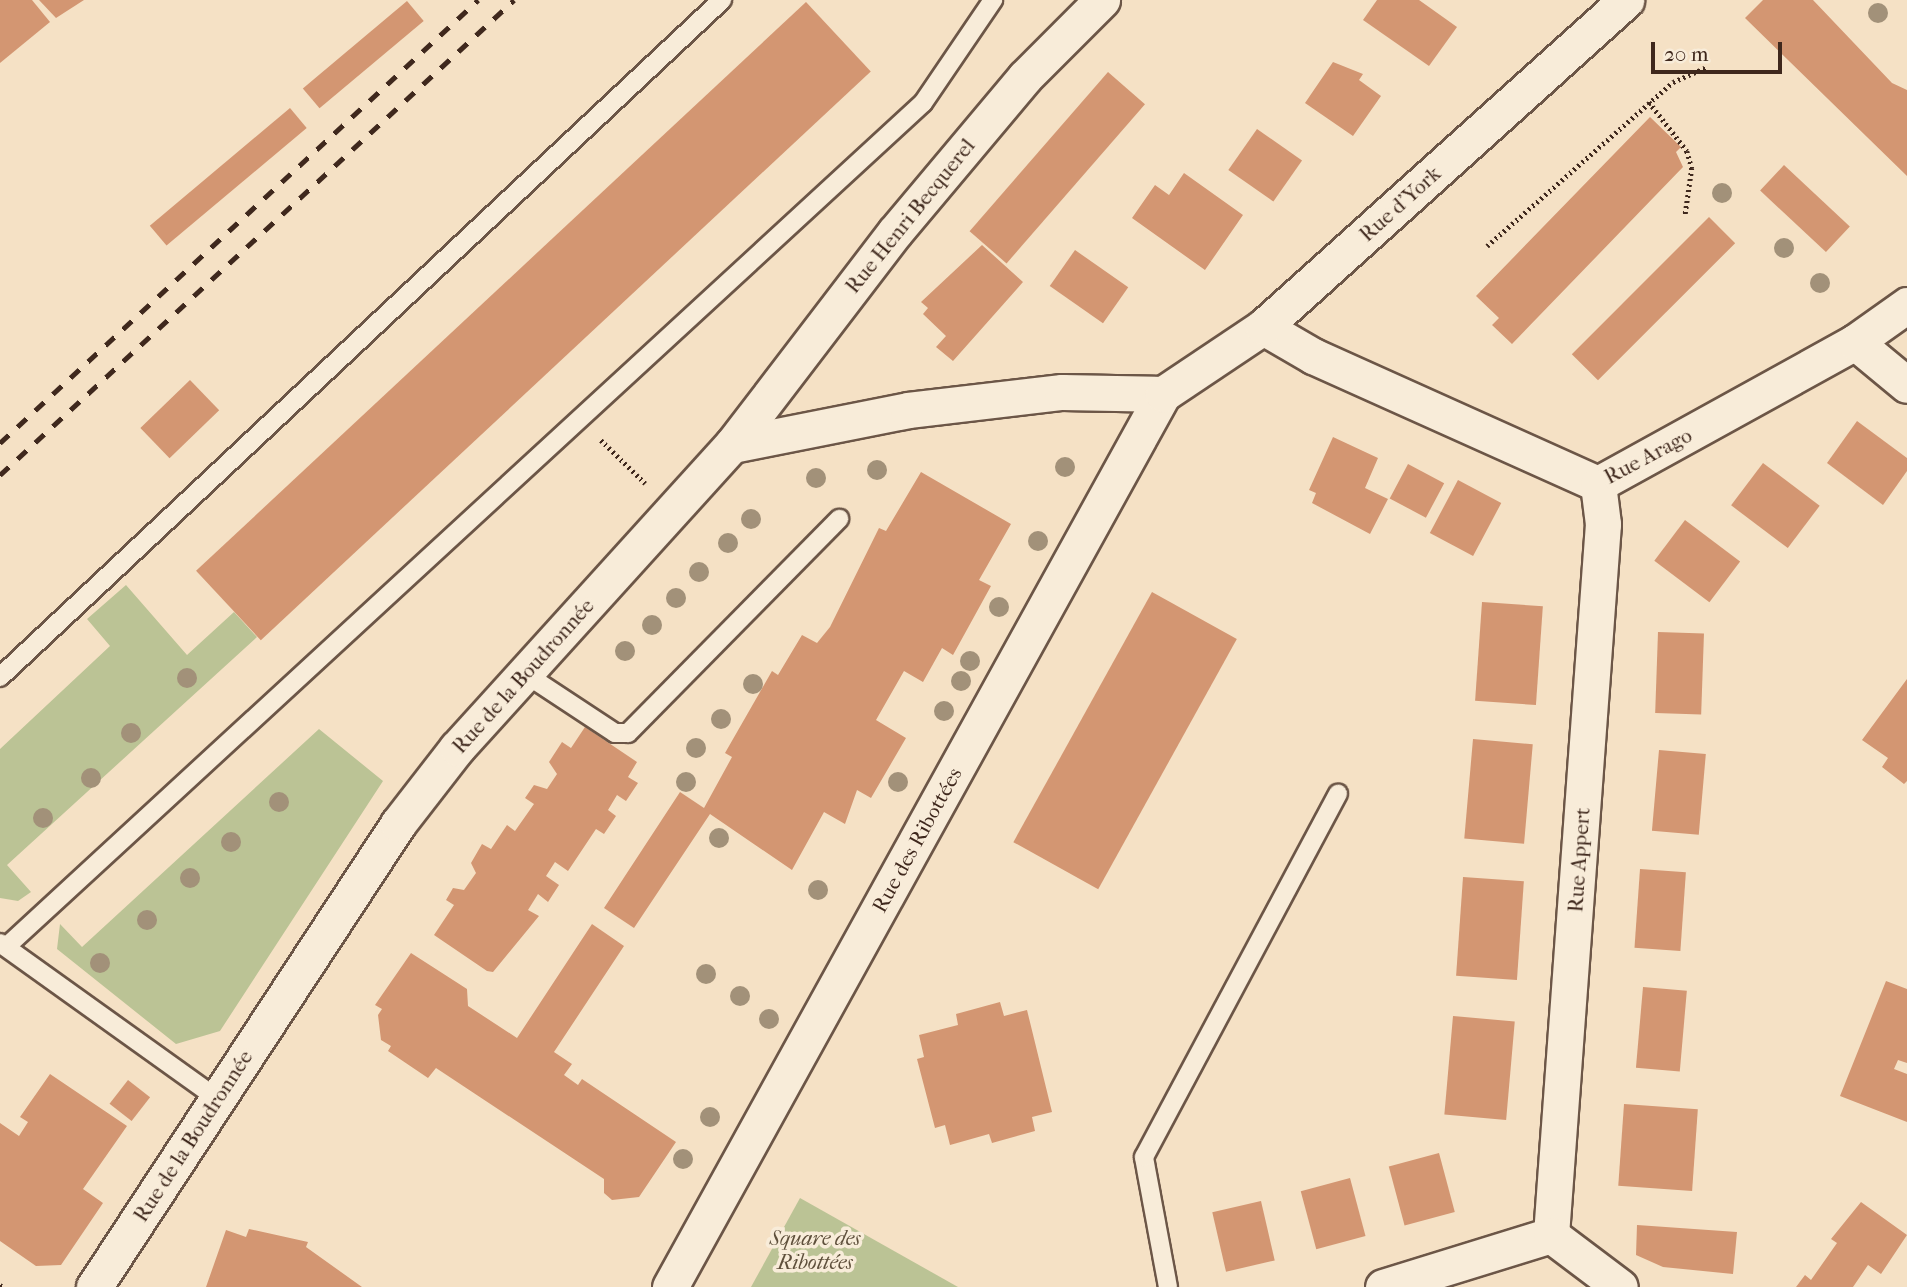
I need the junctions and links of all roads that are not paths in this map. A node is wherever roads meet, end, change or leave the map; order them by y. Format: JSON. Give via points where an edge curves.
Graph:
{"nodes":[{"id":1,"x":722,"y":0,"type":"edge"},
{"id":2,"x":993,"y":0,"type":"edge"},
{"id":3,"x":1626,"y":0,"type":"edge"},
{"id":4,"x":1085,"y":7,"type":"edge"},
{"id":5,"x":1907,"y":305,"type":"edge"},
{"id":6,"x":1263,"y":327,"type":"junction"},
{"id":7,"x":1855,"y":342,"type":"junction"},
{"id":8,"x":1907,"y":385,"type":"edge"},
{"id":9,"x":1163,"y":394,"type":"junction"},
{"id":10,"x":732,"y":445,"type":"junction"},
{"id":11,"x":1598,"y":484,"type":"junction"},
{"id":12,"x":839,"y":519,"type":"dead end"},
{"id":13,"x":524,"y":673,"type":"junction"},
{"id":14,"x":0,"y":677,"type":"edge"},
{"id":15,"x":1338,"y":794,"type":"dead end"},
{"id":16,"x":3,"y":945,"type":"edge"},
{"id":17,"x":218,"y":1099,"type":"junction"},
{"id":18,"x":1551,"y":1235,"type":"junction"},
{"id":19,"x":94,"y":1287,"type":"edge"},
{"id":20,"x":670,"y":1287,"type":"edge"},
{"id":21,"x":1168,"y":1287,"type":"edge"},
{"id":22,"x":1383,"y":1287,"type":"edge"},
{"id":23,"x":1620,"y":1287,"type":"edge"}],
"edges":[{"from":1,"to":14,"type":"lane"},
{"from":2,"to":16,"type":"lane","via":[[923,103]]},
{"from":3,"to":6,"type":"street","name":"Rue d'York"},
{"from":4,"to":10,"type":"street","name":"Rue Henri Becquerel","via":[[895,232]]},
{"from":5,"to":7,"type":"street","name":"Rue Arago"},
{"from":6,"to":9,"type":"street","name":"Rue d'York"},
{"from":6,"to":11,"type":"street","name":"Rue Arago","via":[[1313,356]]},
{"from":7,"to":8,"type":"street"},
{"from":7,"to":11,"type":"street","name":"Rue Arago"},
{"from":9,"to":10,"type":"street","via":[[1062,392],[920,409]]},
{"from":9,"to":20,"type":"street","name":"Rue des Ribottées"},
{"from":10,"to":13,"type":"street","name":"Rue de la Boudronnée"},
{"from":11,"to":18,"type":"street","name":"Rue Appert","via":[[1603,524]]},
{"from":12,"to":13,"type":"lane","via":[[628,733],[615,733]]},
{"from":13,"to":17,"type":"street","name":"Rue de la Boudronnée","via":[[398,824]]},
{"from":15,"to":21,"type":"lane","via":[[1144,1157]]},
{"from":16,"to":17,"type":"lane"},
{"from":17,"to":19,"type":"street","name":"Rue de la Boudronnée"},
{"from":18,"to":22,"type":"street"},
{"from":18,"to":23,"type":"street"}]}
